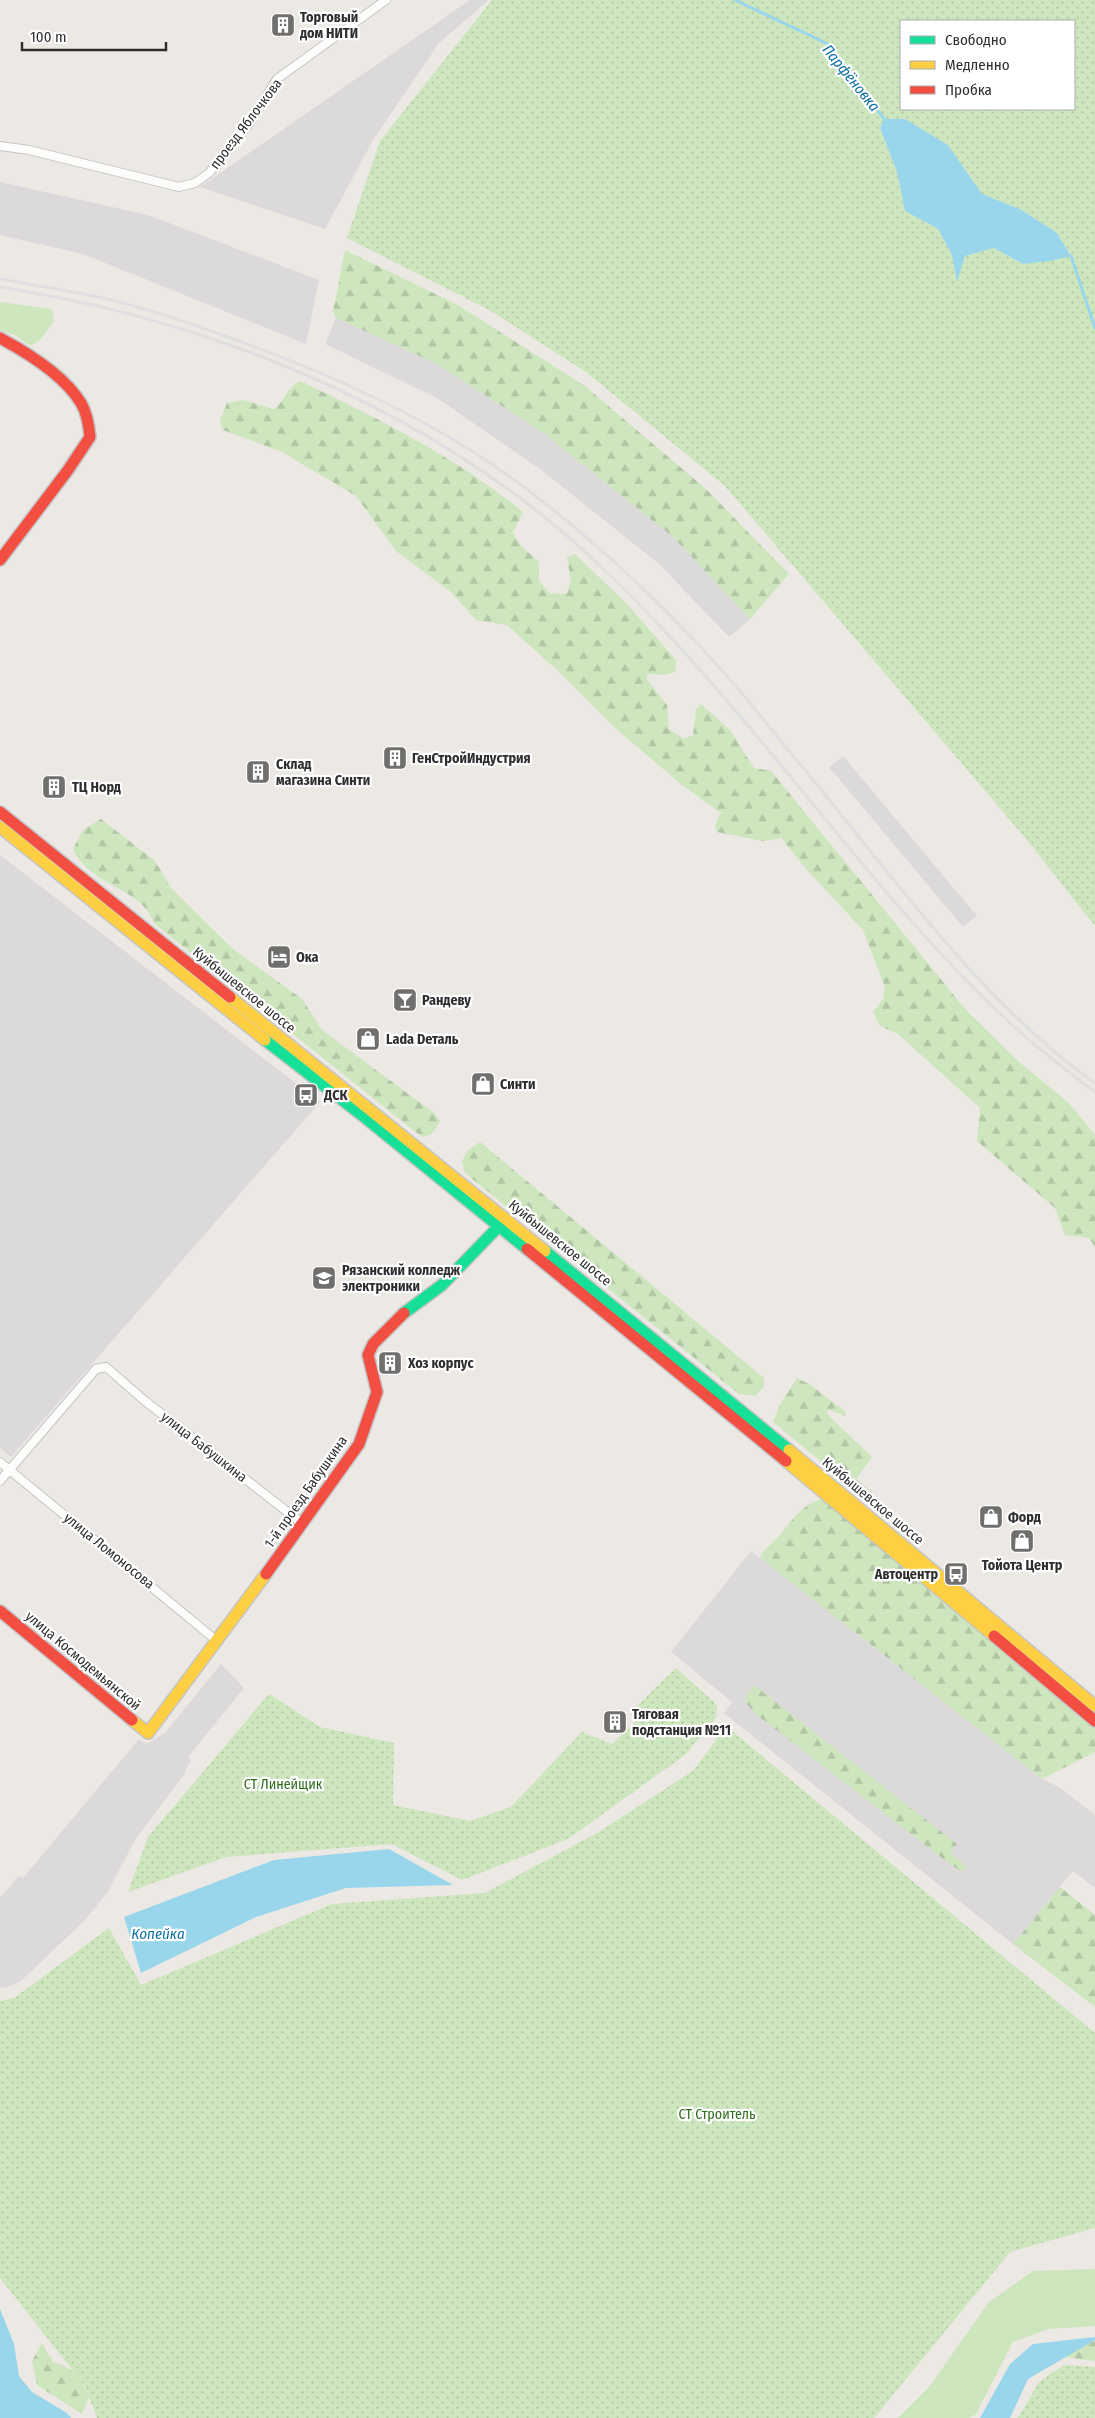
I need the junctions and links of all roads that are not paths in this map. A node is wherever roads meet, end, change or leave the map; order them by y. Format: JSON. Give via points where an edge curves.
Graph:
{"nodes":[{"id":1,"x":386,"y":0,"type":"edge"},
{"id":2,"x":0,"y":146,"type":"edge"},
{"id":3,"x":0,"y":338,"type":"edge"},
{"id":4,"x":0,"y":560,"type":"edge"},
{"id":5,"x":0,"y":812,"type":"edge"},
{"id":6,"x":0,"y":827,"type":"edge"},
{"id":7,"x":499,"y":1226,"type":"junction"},
{"id":8,"x":0,"y":1462,"type":"edge"},
{"id":9,"x":10,"y":1470,"type":"junction"},
{"id":10,"x":0,"y":1481,"type":"edge"},
{"id":11,"x":304,"y":1524,"type":"junction"},
{"id":12,"x":0,"y":1611,"type":"edge"},
{"id":13,"x":218,"y":1641,"type":"junction"},
{"id":14,"x":1095,"y":1706,"type":"edge"},
{"id":15,"x":1095,"y":1721,"type":"edge"},
{"id":16,"x":148,"y":1733,"type":"joint"}],
"edges":[{"from":1,"to":2,"type":"street","name":"проезд Яблочкова","via":[[277,79],[228,151],[209,173],[194,183],[179,187],[29,150]]},
{"from":3,"to":4,"type":"main road","via":[[32,358],[81,403],[88,419],[90,437]]},
{"from":5,"to":14,"type":"main road","name":"Куйбышевское шоссе","via":[[677,1357]]},
{"from":6,"to":7,"type":"main road","name":"Куйбышевское шоссе"},
{"from":7,"to":11,"type":"main road","name":"1-й проезд Бабушкина","via":[[442,1285],[404,1313],[373,1344],[368,1355],[377,1392],[359,1444]]},
{"from":7,"to":15,"type":"main road","name":"Куйбышевское шоссе","via":[[746,1427]]},
{"from":8,"to":9,"type":"street","name":"улица Ломоносова"},
{"from":9,"to":10,"type":"street"},
{"from":9,"to":11,"type":"street","name":"улица Бабушкина","via":[[96,1369],[106,1367]]},
{"from":9,"to":13,"type":"street","name":"улица Ломоносова"},
{"from":11,"to":13,"type":"main road","name":"1-й проезд Бабушкина"},
{"from":12,"to":16,"type":"main road","name":"улица Космодемьянской"},
{"from":13,"to":16,"type":"main road","name":"1-й проезд Бабушкина"}]}
